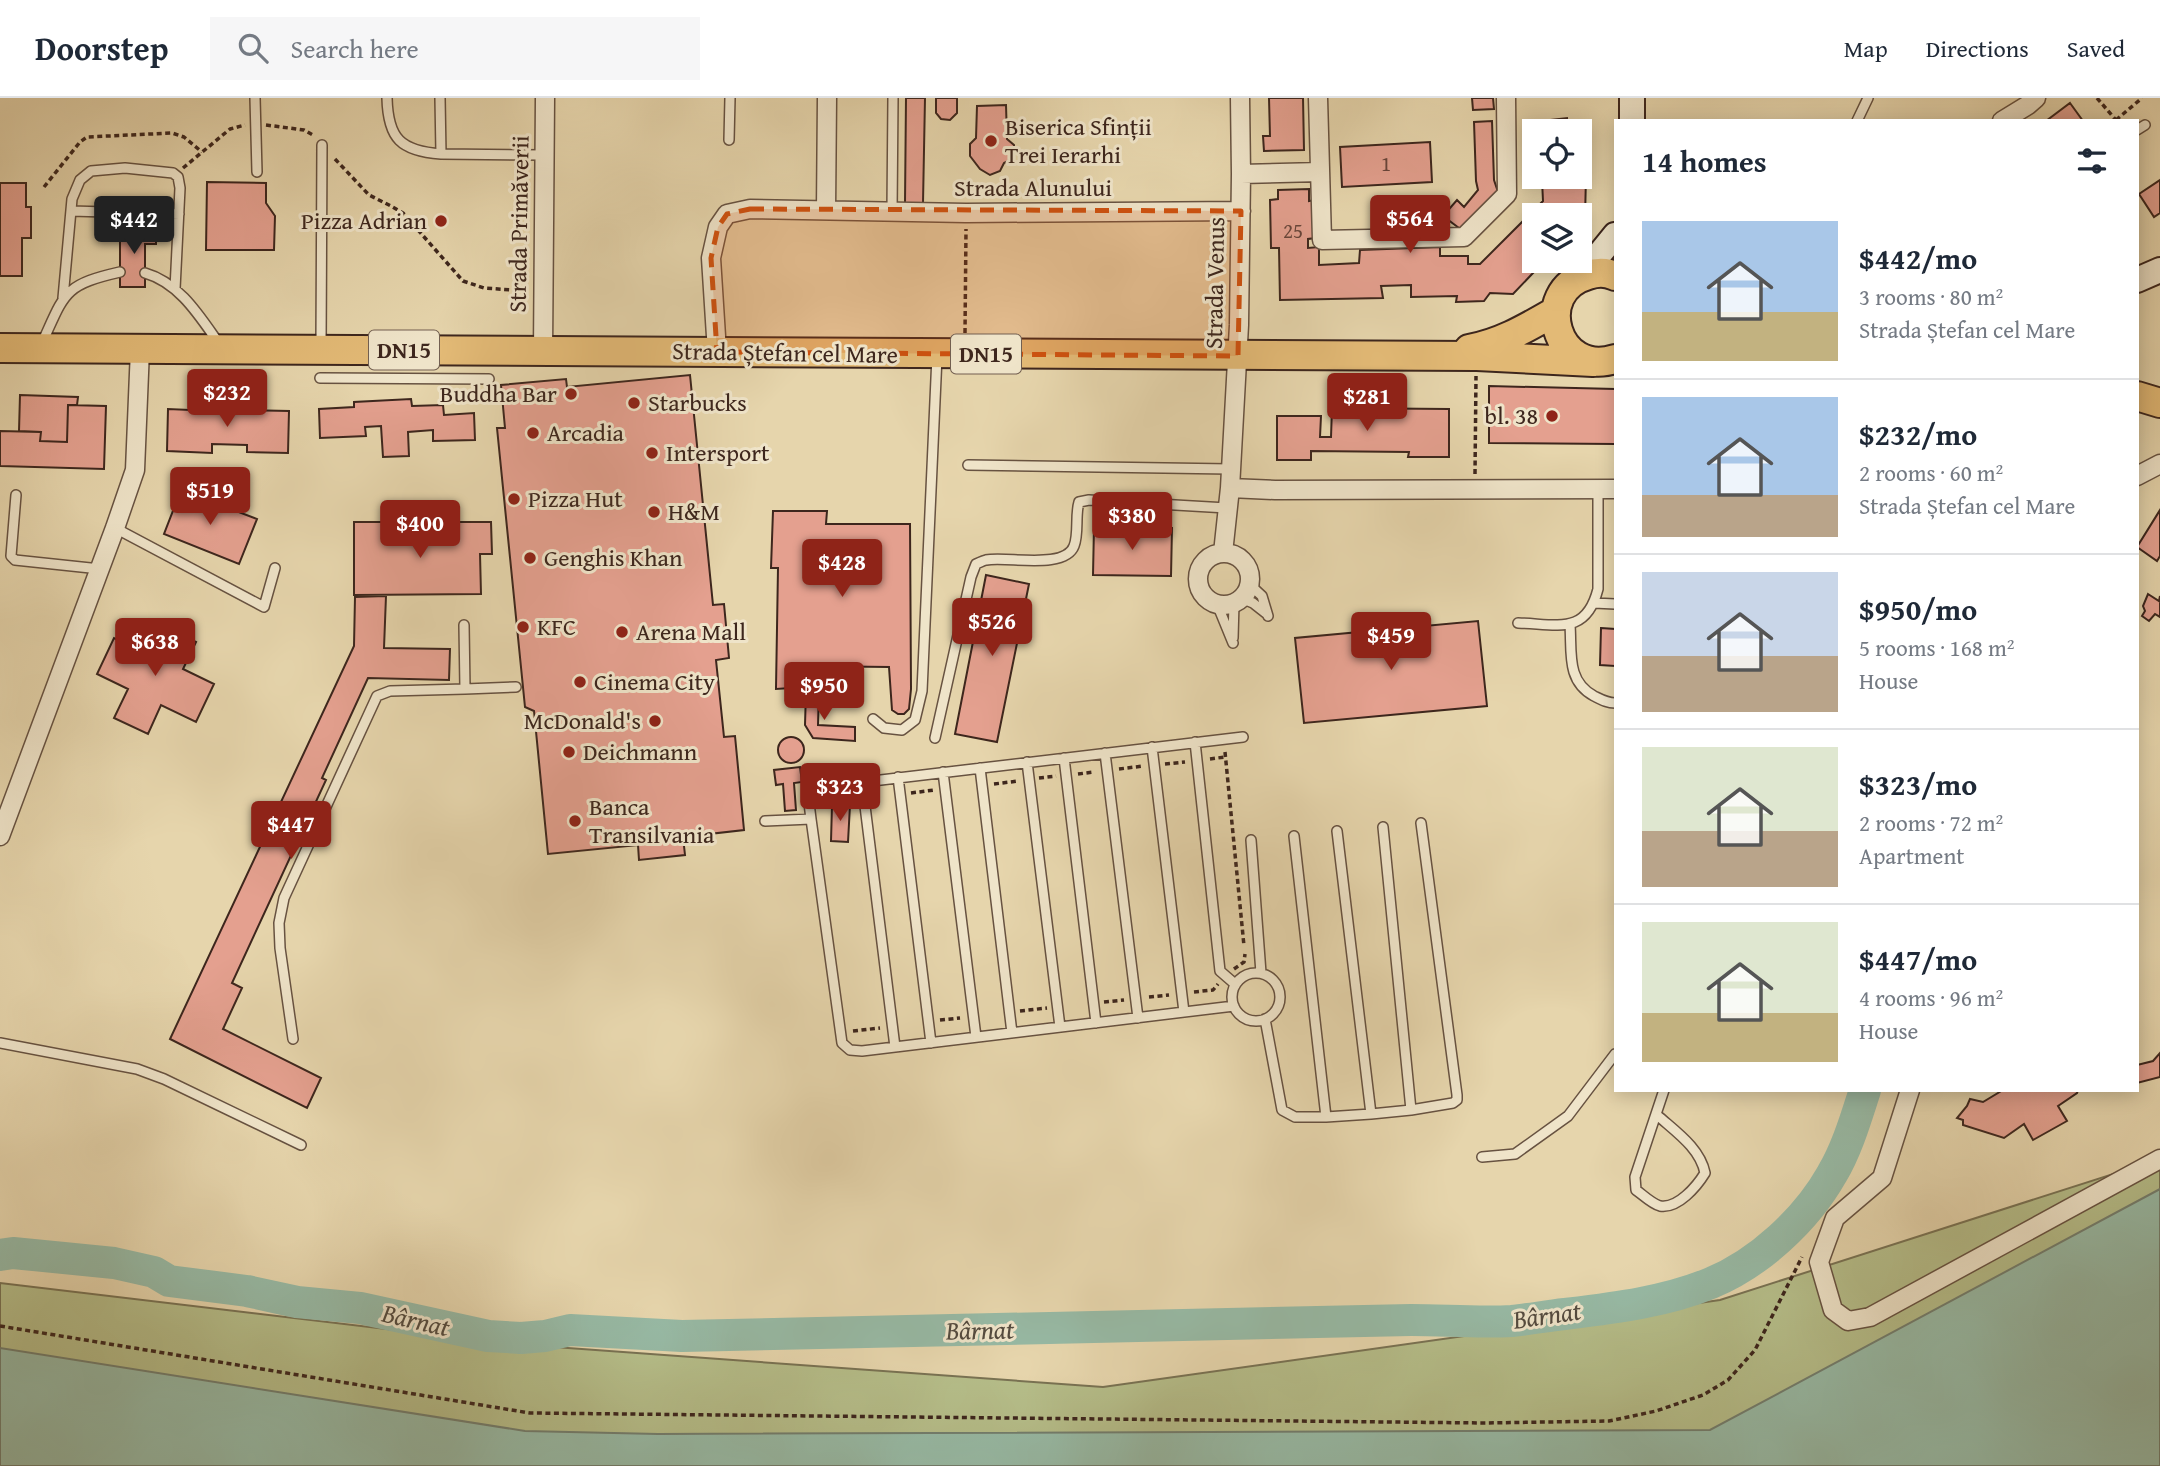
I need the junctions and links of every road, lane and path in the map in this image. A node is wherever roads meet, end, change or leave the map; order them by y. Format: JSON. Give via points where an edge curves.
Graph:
{"nodes":[{"id":1,"x":255,"y":98,"type":"edge"},
{"id":2,"x":387,"y":98,"type":"edge"},
{"id":3,"x":440,"y":98,"type":"edge"},
{"id":4,"x":545,"y":98,"type":"edge"},
{"id":5,"x":730,"y":98,"type":"edge"},
{"id":6,"x":827,"y":98,"type":"edge"},
{"id":7,"x":893,"y":98,"type":"edge"},
{"id":8,"x":1240,"y":98,"type":"edge"},
{"id":9,"x":1318,"y":98,"type":"edge"},
{"id":10,"x":1506,"y":98,"type":"edge"},
{"id":11,"x":1632,"y":98,"type":"edge"},
{"id":12,"x":1868,"y":98,"type":"edge"},
{"id":13,"x":2036,"y":98,"type":"edge"},
{"id":14,"x":2097,"y":98,"type":"edge"},
{"id":15,"x":2142,"y":98,"type":"edge"},
{"id":16,"x":1632,"y":119,"type":"edge"},
{"id":17,"x":1858,"y":119,"type":"edge"},
{"id":18,"x":2005,"y":119,"type":"edge"},
{"id":19,"x":2115,"y":119,"type":"edge"},
{"id":20,"x":2117,"y":119,"type":"edge"},
{"id":21,"x":256,"y":124,"type":"junction"},
{"id":22,"x":729,"y":140,"type":"dead end"},
{"id":23,"x":322,"y":145,"type":"junction"},
{"id":24,"x":202,"y":152,"type":"junction"},
{"id":25,"x":441,"y":154,"type":"junction"},
{"id":26,"x":544,"y":155,"type":"junction"},
{"id":27,"x":257,"y":172,"type":"dead end"},
{"id":28,"x":1320,"y":172,"type":"junction"},
{"id":29,"x":176,"y":174,"type":"junction"},
{"id":30,"x":1241,"y":174,"type":"junction"},
{"id":31,"x":44,"y":187,"type":"dead end"},
{"id":32,"x":826,"y":210,"type":"junction"},
{"id":33,"x":71,"y":211,"type":"junction"},
{"id":34,"x":892,"y":211,"type":"junction"},
{"id":35,"x":1241,"y":211,"type":"junction"},
{"id":36,"x":966,"y":213,"type":"junction"},
{"id":37,"x":179,"y":214,"type":"junction"},
{"id":38,"x":1614,"y":236,"type":"edge"},
{"id":39,"x":2160,"y":270,"type":"edge"},
{"id":40,"x":120,"y":272,"type":"dead end"},
{"id":41,"x":145,"y":273,"type":"dead end"},
{"id":42,"x":1614,"y":276,"type":"edge"},
{"id":43,"x":1581,"y":277,"type":"junction"},
{"id":44,"x":2139,"y":279,"type":"edge"},
{"id":45,"x":175,"y":289,"type":"junction"},
{"id":46,"x":543,"y":292,"type":"junction"},
{"id":47,"x":63,"y":298,"type":"junction"},
{"id":48,"x":1556,"y":311,"type":"junction"},
{"id":49,"x":0,"y":348,"type":"edge"},
{"id":50,"x":39,"y":348,"type":"junction"},
{"id":51,"x":140,"y":349,"type":"junction"},
{"id":52,"x":223,"y":349,"type":"junction"},
{"id":53,"x":321,"y":350,"type":"junction"},
{"id":54,"x":542,"y":351,"type":"junction"},
{"id":55,"x":717,"y":352,"type":"junction"},
{"id":56,"x":951,"y":354,"type":"junction"},
{"id":57,"x":1238,"y":356,"type":"junction"},
{"id":58,"x":1430,"y":356,"type":"junction"},
{"id":59,"x":1477,"y":356,"type":"junction"},
{"id":60,"x":1607,"y":361,"type":"edge"},
{"id":61,"x":320,"y":378,"type":"dead end"},
{"id":62,"x":489,"y":379,"type":"dead end"},
{"id":63,"x":2139,"y":397,"type":"edge"},
{"id":64,"x":2160,"y":403,"type":"edge"},
{"id":65,"x":2160,"y":464,"type":"edge"},
{"id":66,"x":968,"y":465,"type":"dead end"},
{"id":67,"x":1230,"y":469,"type":"junction"},
{"id":68,"x":2139,"y":474,"type":"edge"},
{"id":69,"x":1230,"y":488,"type":"junction"},
{"id":70,"x":1607,"y":489,"type":"edge"},
{"id":71,"x":1474,"y":490,"type":"junction"},
{"id":72,"x":16,"y":495,"type":"dead end"},
{"id":73,"x":1227,"y":508,"type":"junction"},
{"id":74,"x":116,"y":528,"type":"junction"},
{"id":75,"x":1223,"y":553,"type":"junction"},
{"id":76,"x":275,"y":568,"type":"dead end"},
{"id":77,"x":100,"y":569,"type":"junction"},
{"id":78,"x":1594,"y":603,"type":"junction"},
{"id":79,"x":1614,"y":604,"type":"edge"},
{"id":80,"x":1518,"y":623,"type":"dead end"},
{"id":81,"x":464,"y":625,"type":"dead end"},
{"id":82,"x":1570,"y":625,"type":"junction"},
{"id":83,"x":516,"y":687,"type":"dead end"},
{"id":84,"x":465,"y":689,"type":"junction"},
{"id":85,"x":1614,"y":703,"type":"edge"},
{"id":86,"x":873,"y":719,"type":"dead end"},
{"id":87,"x":1243,"y":737,"type":"dead end"},
{"id":88,"x":936,"y":738,"type":"dead end"},
{"id":89,"x":1223,"y":739,"type":"junction"},
{"id":90,"x":1195,"y":742,"type":"junction"},
{"id":91,"x":1152,"y":747,"type":"junction"},
{"id":92,"x":1105,"y":753,"type":"junction"},
{"id":93,"x":1064,"y":758,"type":"junction"},
{"id":94,"x":1027,"y":762,"type":"junction"},
{"id":95,"x":980,"y":768,"type":"junction"},
{"id":96,"x":943,"y":772,"type":"junction"},
{"id":97,"x":898,"y":777,"type":"junction"},
{"id":98,"x":862,"y":782,"type":"junction"},
{"id":99,"x":811,"y":819,"type":"junction"},
{"id":100,"x":765,"y":821,"type":"dead end"},
{"id":101,"x":1421,"y":823,"type":"dead end"},
{"id":102,"x":1383,"y":827,"type":"dead end"},
{"id":103,"x":1337,"y":831,"type":"dead end"},
{"id":104,"x":0,"y":836,"type":"edge"},
{"id":105,"x":1294,"y":836,"type":"dead end"},
{"id":106,"x":1251,"y":840,"type":"dead end"},
{"id":107,"x":1261,"y":973,"type":"junction"},
{"id":108,"x":1226,"y":975,"type":"junction"},
{"id":109,"x":1235,"y":984,"type":"junction"},
{"id":110,"x":1182,"y":993,"type":"junction"},
{"id":111,"x":1135,"y":999,"type":"junction"},
{"id":112,"x":1094,"y":1003,"type":"junction"},
{"id":113,"x":1058,"y":1006,"type":"junction"},
{"id":114,"x":1234,"y":1006,"type":"junction"},
{"id":115,"x":1184,"y":1012,"type":"junction"},
{"id":116,"x":1010,"y":1013,"type":"junction"},
{"id":117,"x":974,"y":1016,"type":"junction"},
{"id":118,"x":1138,"y":1018,"type":"junction"},
{"id":119,"x":1265,"y":1019,"type":"junction"},
{"id":120,"x":928,"y":1022,"type":"junction"},
{"id":121,"x":1096,"y":1023,"type":"junction"},
{"id":122,"x":892,"y":1027,"type":"junction"},
{"id":123,"x":1060,"y":1027,"type":"junction"},
{"id":124,"x":841,"y":1032,"type":"junction"},
{"id":125,"x":1012,"y":1033,"type":"junction"},
{"id":126,"x":976,"y":1037,"type":"junction"},
{"id":127,"x":293,"y":1039,"type":"dead end"},
{"id":128,"x":0,"y":1043,"type":"edge"},
{"id":129,"x":931,"y":1043,"type":"junction"},
{"id":130,"x":895,"y":1047,"type":"junction"},
{"id":131,"x":1614,"y":1055,"type":"edge"},
{"id":132,"x":1663,"y":1092,"type":"edge"},
{"id":133,"x":1909,"y":1092,"type":"edge"},
{"id":134,"x":1411,"y":1110,"type":"junction"},
{"id":135,"x":1371,"y":1114,"type":"junction"},
{"id":136,"x":1657,"y":1115,"type":"junction"},
{"id":137,"x":1326,"y":1117,"type":"junction"},
{"id":138,"x":301,"y":1146,"type":"dead end"},
{"id":139,"x":1482,"y":1157,"type":"dead end"},
{"id":140,"x":2160,"y":1158,"type":"edge"},
{"id":141,"x":1803,"y":1255,"type":"dead end"},
{"id":142,"x":0,"y":1326,"type":"edge"}],
"edges":[{"from":1,"to":21,"type":"lane"},
{"from":2,"to":25,"type":"lane","via":[[387,117],[405,145]]},
{"from":3,"to":25,"type":"lane"},
{"from":4,"to":26,"type":"street","name":"Strada Primăverii"},
{"from":5,"to":22,"type":"lane"},
{"from":6,"to":32,"type":"street"},
{"from":7,"to":34,"type":"lane"},
{"from":8,"to":30,"type":"street","name":"Strada Venus"},
{"from":9,"to":28,"type":"street"},
{"from":10,"to":28,"type":"street","via":[[1507,194],[1464,237],[1322,240]]},
{"from":11,"to":16,"type":"street"},
{"from":12,"to":17,"type":"lane"},
{"from":13,"to":18,"type":"street"},
{"from":14,"to":19,"type":"path"},
{"from":15,"to":20,"type":"path"},
{"from":21,"to":23,"type":"path","via":[[304,130]]},
{"from":21,"to":24,"type":"path","via":[[230,129]]},
{"from":21,"to":27,"type":"lane"},
{"from":23,"to":46,"type":"path","via":[[360,188],[403,213],[463,281],[484,288]]},
{"from":23,"to":53,"type":"lane"},
{"from":24,"to":29,"type":"path"},
{"from":24,"to":31,"type":"path","via":[[172,133],[87,137]]},
{"from":25,"to":26,"type":"lane"},
{"from":26,"to":46,"type":"street","name":"Strada Primăverii"},
{"from":28,"to":30,"type":"street"},
{"from":29,"to":33,"type":"lane","via":[[125,168],[91,171],[79,180]]},
{"from":29,"to":37,"type":"lane"},
{"from":30,"to":35,"type":"street","name":"Strada Venus"},
{"from":32,"to":34,"type":"street","name":"Strada Alunului"},
{"from":32,"to":55,"type":"street","name":"Strada Alunului","via":[[750,209],[727,214],[718,228],[711,258]]},
{"from":33,"to":37,"type":"lane"},
{"from":33,"to":47,"type":"lane"},
{"from":34,"to":36,"type":"street","name":"Strada Alunului"},
{"from":35,"to":36,"type":"street","name":"Strada Alunului"},
{"from":35,"to":57,"type":"street","name":"Strada Venus"},
{"from":36,"to":56,"type":"path"},
{"from":37,"to":45,"type":"lane"},
{"from":38,"to":43,"type":"street"},
{"from":39,"to":44,"type":"street"},
{"from":40,"to":47,"type":"lane","via":[[75,286]]},
{"from":41,"to":45,"type":"lane"},
{"from":42,"to":43,"type":"main road","via":[[1595,273]]},
{"from":43,"to":48,"type":"main road","number":"DN15","via":[[1560,297]]},
{"from":45,"to":52,"type":"lane"},
{"from":46,"to":54,"type":"street","name":"Strada Primăverii"},
{"from":47,"to":50,"type":"lane"},
{"from":48,"to":58,"type":"main road","number":"DN15","via":[[1484,346]]},
{"from":48,"to":60,"type":"main road","number":"DN15","via":[[1560,338],[1568,349],[1580,357]]},
{"from":49,"to":50,"type":"main road","name":"Strada Ștefan cel Mare","number":"DN15"},
{"from":50,"to":51,"type":"main road","name":"Strada Ștefan cel Mare","number":"DN15"},
{"from":51,"to":52,"type":"main road","name":"Strada Ștefan cel Mare","number":"DN15"},
{"from":51,"to":74,"type":"street","via":[[135,470]]},
{"from":52,"to":53,"type":"main road","name":"Strada Ștefan cel Mare","number":"DN15"},
{"from":53,"to":54,"type":"main road","name":"Strada Ștefan cel Mare","number":"DN15"},
{"from":54,"to":55,"type":"main road","name":"Strada Ștefan cel Mare","number":"DN15"},
{"from":55,"to":56,"type":"main road","name":"Strada Ștefan cel Mare","number":"DN15"},
{"from":56,"to":57,"type":"main road","name":"Strada Ștefan cel Mare","number":"DN15"},
{"from":56,"to":86,"type":"lane","via":[[922,691],[915,720],[902,730],[884,728]]},
{"from":57,"to":58,"type":"main road","name":"Strada Ștefan cel Mare","number":"DN15"},
{"from":57,"to":67,"type":"street","name":"Strada Venus"},
{"from":58,"to":59,"type":"main road","number":"DN15"},
{"from":59,"to":60,"type":"main road","number":"DN15"},
{"from":59,"to":71,"type":"path"},
{"from":61,"to":62,"type":"lane"},
{"from":63,"to":64,"type":"main road"},
{"from":65,"to":68,"type":"street"},
{"from":66,"to":67,"type":"lane"},
{"from":67,"to":69,"type":"street","name":"Strada Venus"},
{"from":69,"to":71,"type":"street"},
{"from":69,"to":73,"type":"street","name":"Strada Venus"},
{"from":70,"to":71,"type":"street"},
{"from":70,"to":78,"type":"lane"},
{"from":72,"to":77,"type":"lane","via":[[11,556]]},
{"from":73,"to":75,"type":"street","name":"Strada Venus"},
{"from":73,"to":88,"type":"lane","via":[[1079,502],[1074,545],[1067,555],[976,564]]},
{"from":74,"to":76,"type":"lane","via":[[264,607]]},
{"from":74,"to":77,"type":"street"},
{"from":75,"to":75,"type":"street","via":[[1235,555],[1247,567],[1235,597],[1203,595],[1198,579],[1203,563]]},
{"from":77,"to":104,"type":"street"},
{"from":78,"to":79,"type":"lane"},
{"from":78,"to":82,"type":"lane","via":[[1588,614]]},
{"from":80,"to":82,"type":"lane"},
{"from":81,"to":84,"type":"lane"},
{"from":82,"to":85,"type":"lane","via":[[1573,675],[1585,691]]},
{"from":83,"to":84,"type":"lane"},
{"from":84,"to":127,"type":"lane","via":[[390,691],[377,696],[370,709],[284,898],[280,948]]},
{"from":87,"to":89,"type":"lane"},
{"from":89,"to":90,"type":"lane"},
{"from":89,"to":108,"type":"path","via":[[1245,955],[1244,962]]},
{"from":90,"to":91,"type":"lane"},
{"from":90,"to":108,"type":"lane","via":[[1220,971]]},
{"from":91,"to":92,"type":"lane"},
{"from":91,"to":110,"type":"lane"},
{"from":92,"to":93,"type":"lane"},
{"from":92,"to":111,"type":"lane"},
{"from":93,"to":94,"type":"lane"},
{"from":93,"to":112,"type":"lane"},
{"from":94,"to":95,"type":"lane"},
{"from":94,"to":113,"type":"lane"},
{"from":95,"to":96,"type":"lane"},
{"from":95,"to":116,"type":"lane"},
{"from":96,"to":97,"type":"lane"},
{"from":96,"to":117,"type":"lane"},
{"from":97,"to":98,"type":"lane"},
{"from":97,"to":120,"type":"lane"},
{"from":98,"to":99,"type":"lane","via":[[813,792]]},
{"from":98,"to":122,"type":"lane"},
{"from":99,"to":100,"type":"lane"},
{"from":99,"to":124,"type":"lane"},
{"from":101,"to":134,"type":"lane","via":[[1457,1100]]},
{"from":102,"to":134,"type":"lane"},
{"from":103,"to":135,"type":"lane"},
{"from":105,"to":137,"type":"lane"},
{"from":106,"to":107,"type":"lane"},
{"from":107,"to":109,"type":"lane","via":[[1247,974]]},
{"from":107,"to":119,"type":"lane","via":[[1274,981],[1280,995],[1277,1009]]},
{"from":108,"to":109,"type":"lane"},
{"from":108,"to":110,"type":"path","via":[[1213,990]]},
{"from":109,"to":114,"type":"lane"},
{"from":110,"to":111,"type":"path"},
{"from":110,"to":115,"type":"lane"},
{"from":111,"to":112,"type":"path"},
{"from":111,"to":118,"type":"lane"},
{"from":112,"to":121,"type":"lane"},
{"from":113,"to":116,"type":"path"},
{"from":113,"to":123,"type":"lane"},
{"from":114,"to":115,"type":"lane"},
{"from":114,"to":119,"type":"lane","via":[[1244,1018]]},
{"from":115,"to":118,"type":"lane"},
{"from":116,"to":125,"type":"lane"},
{"from":117,"to":120,"type":"path"},
{"from":117,"to":126,"type":"lane"},
{"from":118,"to":121,"type":"lane"},
{"from":119,"to":137,"type":"lane","via":[[1282,1110],[1295,1116]]},
{"from":120,"to":129,"type":"lane"},
{"from":121,"to":123,"type":"lane"},
{"from":122,"to":124,"type":"path"},
{"from":122,"to":130,"type":"lane"},
{"from":123,"to":125,"type":"lane"},
{"from":124,"to":130,"type":"lane","via":[[842,1042],[850,1050]]},
{"from":125,"to":126,"type":"lane"},
{"from":126,"to":129,"type":"lane"},
{"from":128,"to":138,"type":"lane","via":[[137,1069]]},
{"from":129,"to":130,"type":"lane"},
{"from":131,"to":139,"type":"lane","via":[[1568,1116],[1515,1154]]},
{"from":132,"to":136,"type":"lane"},
{"from":133,"to":140,"type":"street","via":[[1882,1178],[1835,1218],[1819,1262],[1832,1310],[1848,1321],[1870,1317]]},
{"from":134,"to":135,"type":"lane"},
{"from":135,"to":137,"type":"lane"},
{"from":136,"to":136,"type":"lane","via":[[1635,1177],[1636,1190],[1665,1206],[1698,1185],[1705,1173],[1696,1151]]},
{"from":141,"to":142,"type":"path","via":[[1755,1350],[1728,1380],[1703,1395],[1609,1421],[530,1413]]}]}
